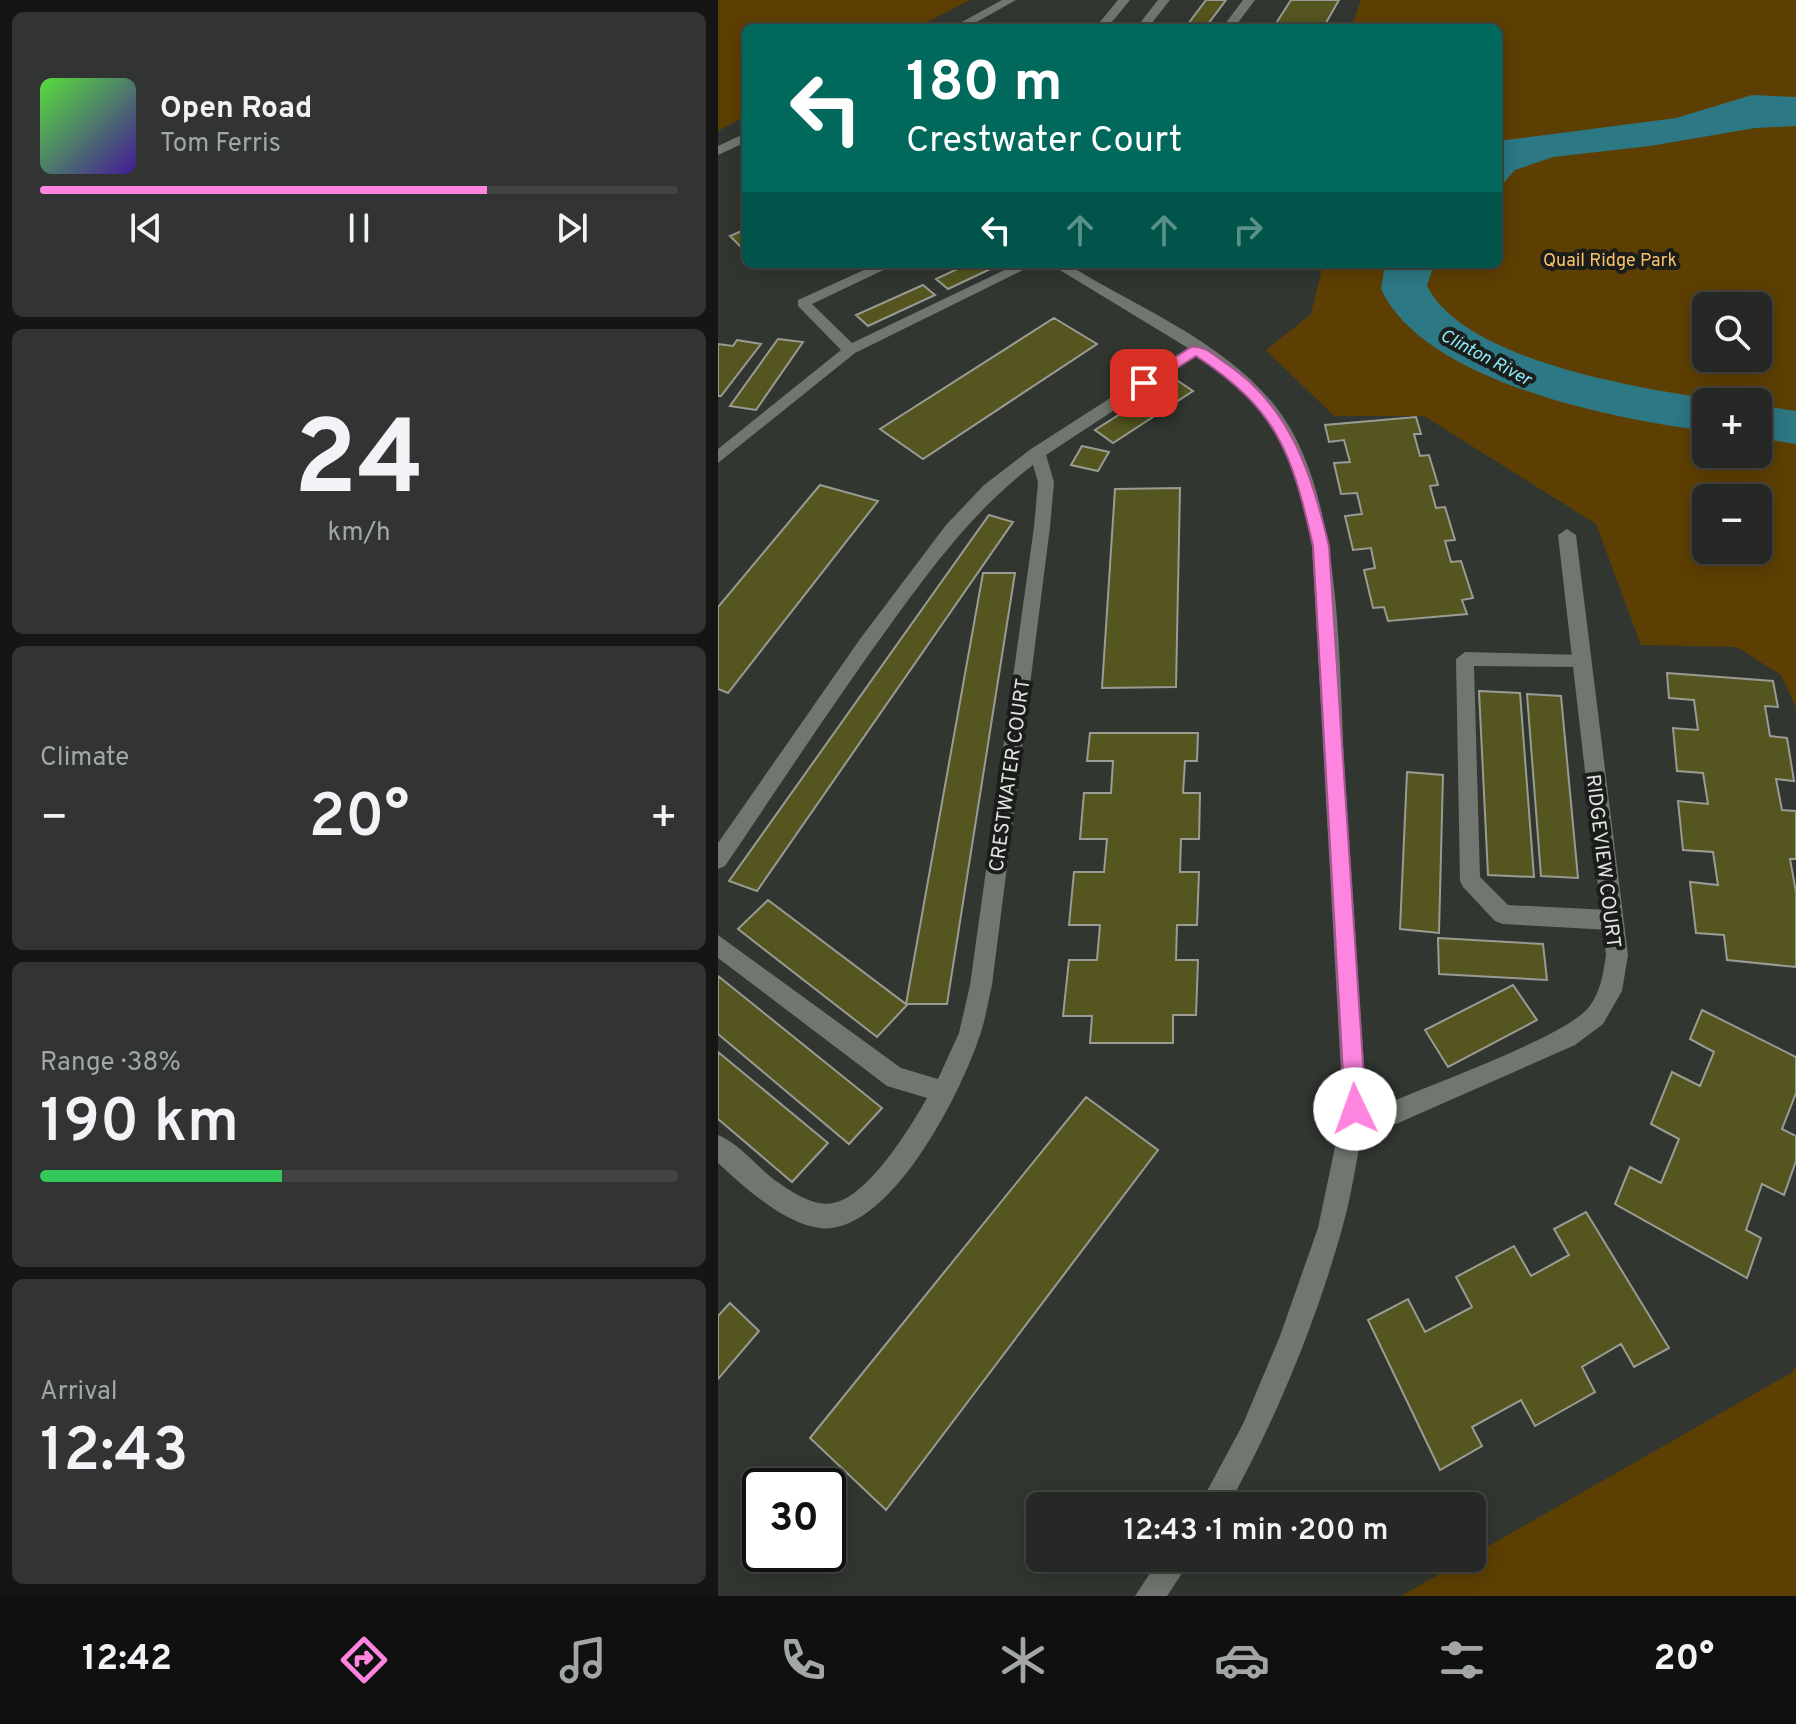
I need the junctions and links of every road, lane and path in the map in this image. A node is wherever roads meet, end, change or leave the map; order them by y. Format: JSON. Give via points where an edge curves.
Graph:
{"nodes":[{"id":1,"x":1010,"y":0,"type":"edge"},
{"id":2,"x":1124,"y":0,"type":"edge"},
{"id":3,"x":1164,"y":0,"type":"edge"},
{"id":4,"x":1249,"y":0,"type":"edge"},
{"id":5,"x":965,"y":24,"type":"edge"},
{"id":6,"x":1104,"y":24,"type":"edge"},
{"id":7,"x":1145,"y":24,"type":"edge"},
{"id":8,"x":1231,"y":24,"type":"edge"},
{"id":9,"x":742,"y":139,"type":"edge"},
{"id":10,"x":718,"y":151,"type":"edge"},
{"id":11,"x":880,"y":268,"type":"edge"},
{"id":12,"x":1020,"y":268,"type":"edge"},
{"id":13,"x":1063,"y":268,"type":"edge"},
{"id":14,"x":850,"y":350,"type":"junction"},
{"id":15,"x":1196,"y":350,"type":"junction"},
{"id":16,"x":721,"y":450,"type":"edge"},
{"id":17,"x":1037,"y":453,"type":"junction"},
{"id":18,"x":1567,"y":535,"type":"dead end"},
{"id":19,"x":1579,"y":660,"type":"junction"},
{"id":20,"x":718,"y":860,"type":"edge"},
{"id":21,"x":1610,"y":920,"type":"junction"},
{"id":22,"x":718,"y":945,"type":"edge"},
{"id":23,"x":945,"y":1092,"type":"junction"},
{"id":24,"x":1355,"y":1109,"type":"junction"},
{"id":25,"x":718,"y":1147,"type":"edge"},
{"id":26,"x":1221,"y":1492,"type":"edge"},
{"id":27,"x":1167,"y":1572,"type":"edge"},
{"id":28,"x":1149,"y":1596,"type":"edge"}],
"edges":[{"from":1,"to":5,"type":"street"},
{"from":2,"to":6,"type":"street"},
{"from":3,"to":7,"type":"street"},
{"from":4,"to":8,"type":"street"},
{"from":9,"to":10,"type":"street"},
{"from":11,"to":14,"type":"street","via":[[803,303]]},
{"from":12,"to":14,"type":"street"},
{"from":13,"to":15,"type":"street"},
{"from":14,"to":16,"type":"street"},
{"from":15,"to":17,"type":"street"},
{"from":15,"to":24,"type":"street","via":[[1251,390],[1276,420],[1297,458],[1321,546]]},
{"from":17,"to":20,"type":"street","via":[[990,489],[952,529]]},
{"from":17,"to":23,"type":"street","name":"CRESTWATER COURT","via":[[1046,482],[1042,527],[981,985],[970,1033]]},
{"from":18,"to":19,"type":"street","name":"RIDGEVIEW COURT"},
{"from":19,"to":21,"type":"street","name":"RIDGEVIEW COURT"},
{"from":19,"to":21,"type":"street","via":[[1465,659],[1470,881],[1503,914]]},
{"from":21,"to":24,"type":"street","name":"RIDGEVIEW COURT","via":[[1617,955],[1611,991],[1595,1017],[1576,1031],[1396,1112]]},
{"from":22,"to":23,"type":"street","via":[[895,1078]]},
{"from":23,"to":25,"type":"street","name":"CRESTWATER COURT","via":[[887,1176],[858,1207],[831,1216],[796,1207],[764,1188]]},
{"from":24,"to":26,"type":"street","via":[[1330,1228],[1293,1336],[1253,1434]]},
{"from":27,"to":28,"type":"street"}]}
